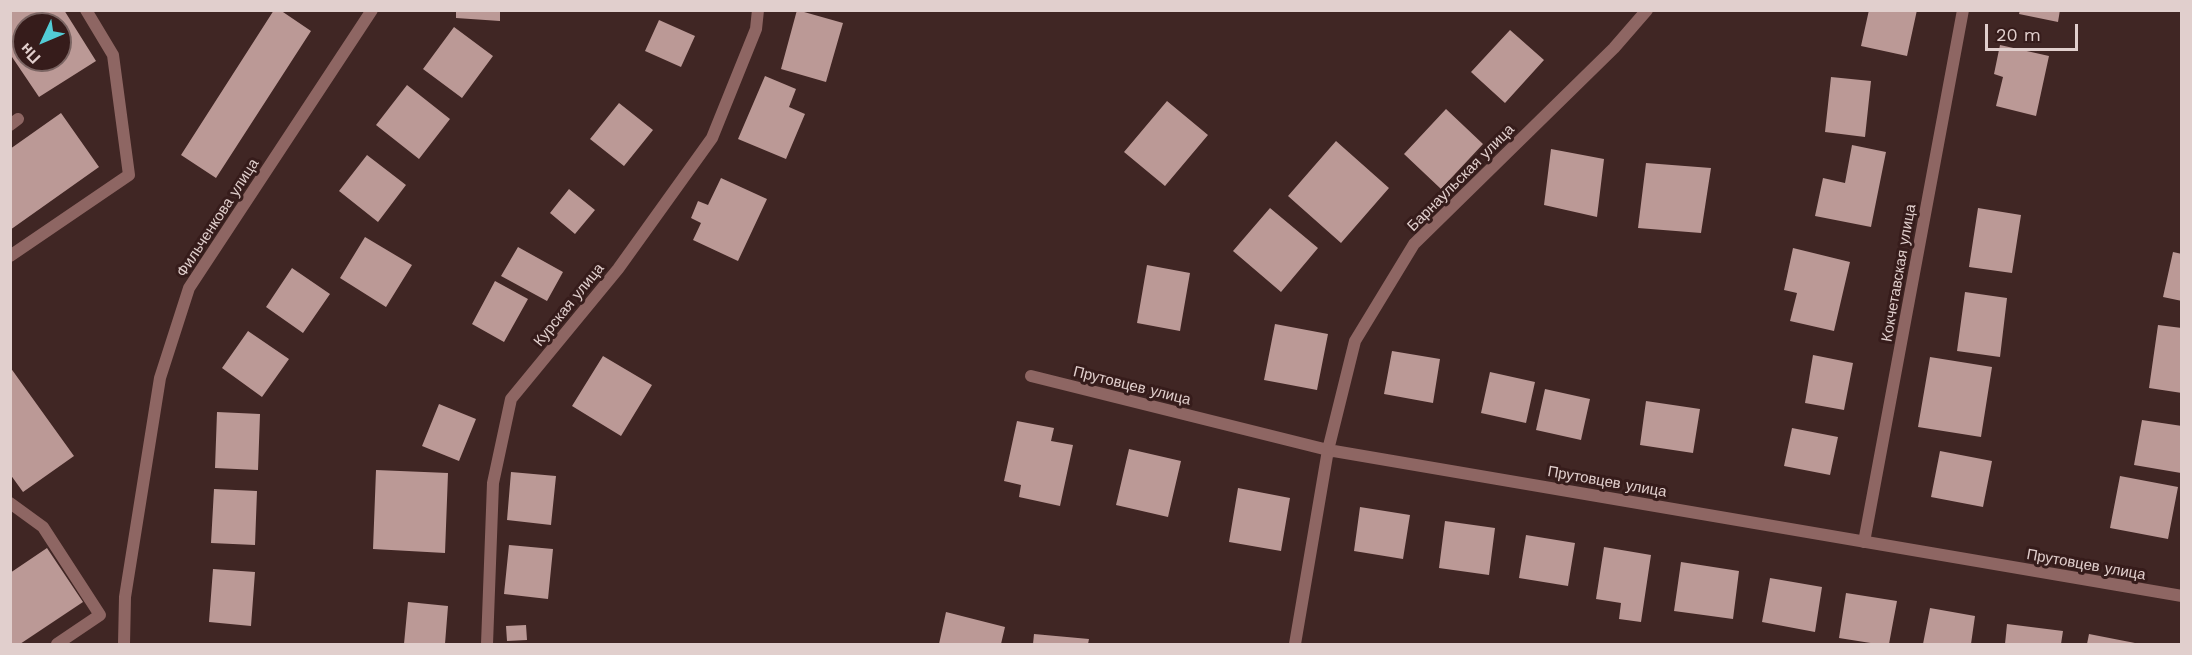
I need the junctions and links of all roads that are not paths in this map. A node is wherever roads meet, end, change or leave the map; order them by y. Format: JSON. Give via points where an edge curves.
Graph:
{"nodes":[{"id":1,"x":86,"y":10,"type":"edge"},
{"id":2,"x":372,"y":10,"type":"edge"},
{"id":3,"x":758,"y":10,"type":"edge"},
{"id":4,"x":1647,"y":10,"type":"edge"},
{"id":5,"x":1963,"y":10,"type":"edge"},
{"id":6,"x":10,"y":256,"type":"edge"},
{"id":7,"x":1031,"y":376,"type":"dead end"},
{"id":8,"x":1328,"y":450,"type":"junction"},
{"id":9,"x":10,"y":503,"type":"edge"},
{"id":10,"x":1864,"y":542,"type":"junction"},
{"id":11,"x":2181,"y":596,"type":"edge"},
{"id":12,"x":57,"y":645,"type":"edge"},
{"id":13,"x":124,"y":645,"type":"edge"},
{"id":14,"x":487,"y":645,"type":"edge"},
{"id":15,"x":1295,"y":645,"type":"edge"}],
"edges":[{"from":1,"to":6,"type":"street","via":[[113,55],[129,175]]},
{"from":2,"to":13,"type":"street","name":"Фильченкова улица","via":[[189,288],[160,378],[125,597]]},
{"from":3,"to":14,"type":"street","name":"Курская улица","via":[[756,29],[712,138],[618,269],[511,399],[493,483]]},
{"from":4,"to":8,"type":"street","name":"Барнаульская улица","via":[[1614,48],[1414,244],[1355,341]]},
{"from":5,"to":10,"type":"street","name":"Кокчетавская улица"},
{"from":7,"to":8,"type":"street","name":"Прутовцев улица"},
{"from":8,"to":10,"type":"street","name":"Прутовцев улица"},
{"from":8,"to":15,"type":"street","name":"Барнаульская улица"},
{"from":9,"to":12,"type":"street","via":[[43,527],[100,615]]},
{"from":10,"to":11,"type":"street","name":"Прутовцев улица"}]}
